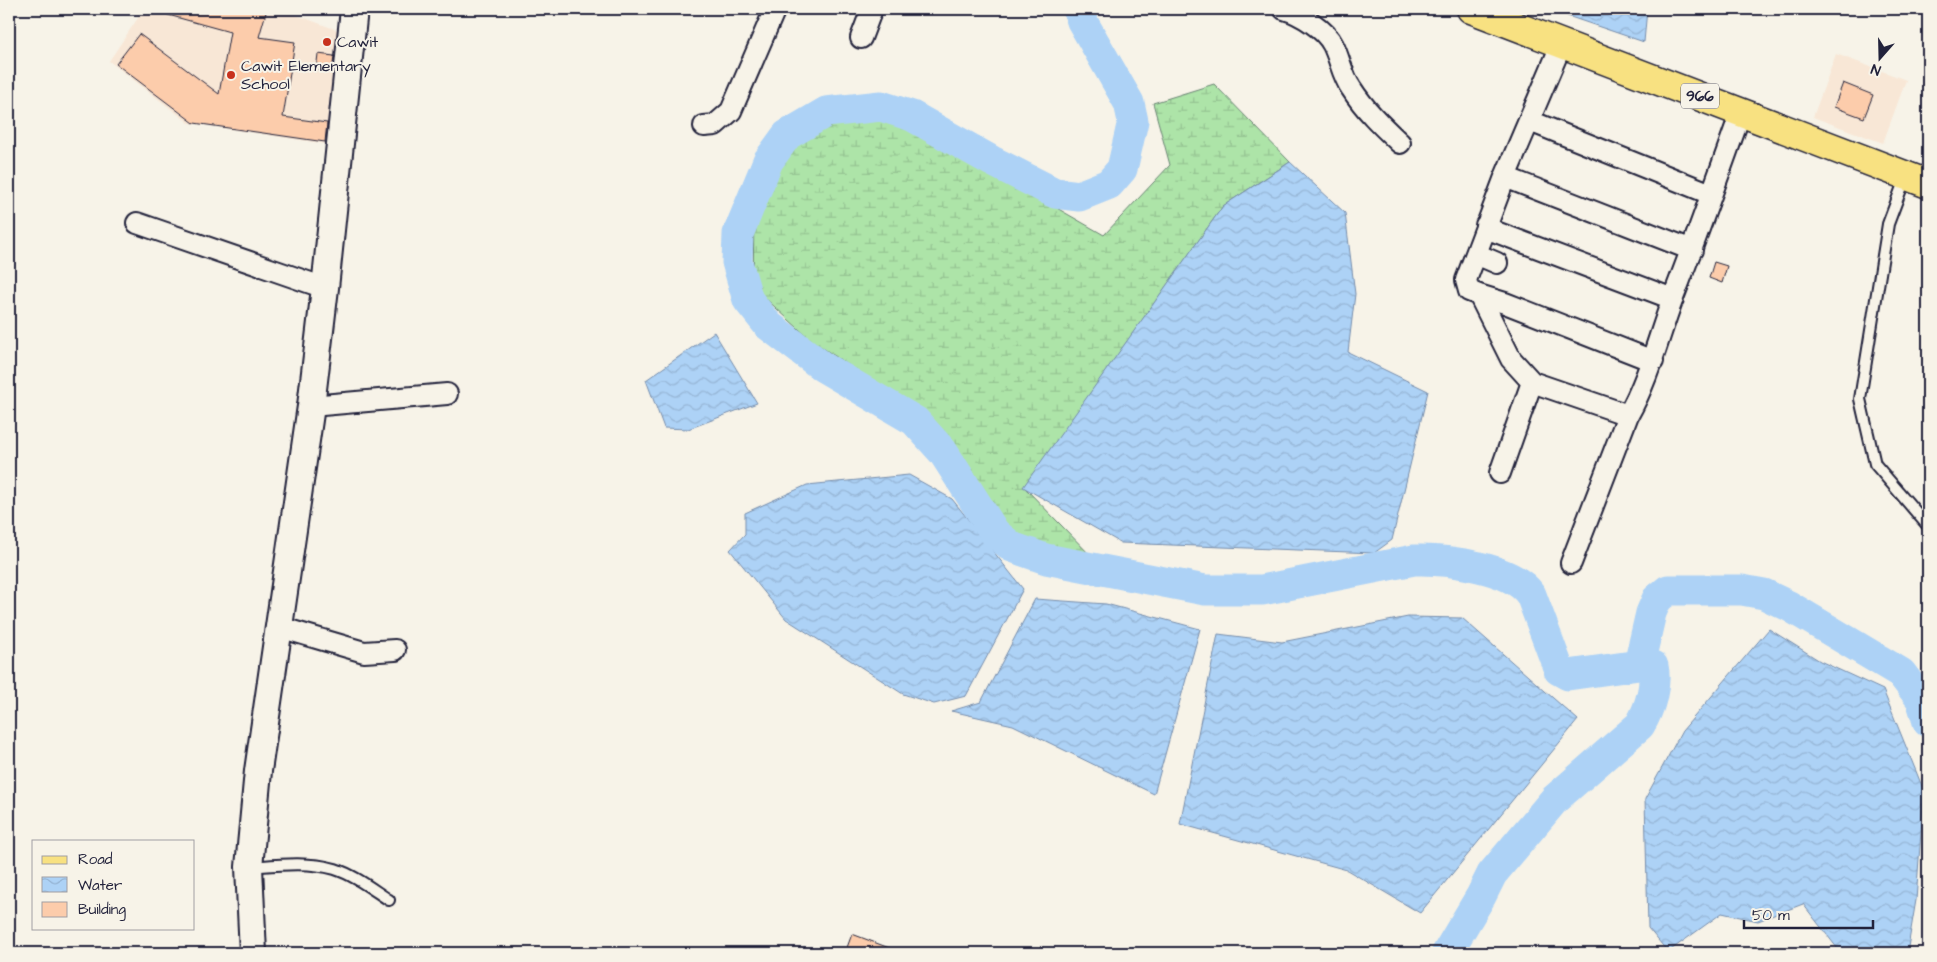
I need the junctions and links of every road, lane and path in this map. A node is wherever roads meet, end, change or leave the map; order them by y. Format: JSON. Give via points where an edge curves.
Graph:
{"nodes":[{"id":1,"x":354,"y":9,"type":"edge"},
{"id":2,"x":775,"y":9,"type":"edge"},
{"id":3,"x":872,"y":9,"type":"edge"},
{"id":4,"x":1284,"y":9,"type":"edge"},
{"id":5,"x":1472,"y":9,"type":"edge"},
{"id":6,"x":861,"y":38,"type":"dead end"},
{"id":7,"x":1562,"y":43,"type":"junction"},
{"id":8,"x":1741,"y":112,"type":"junction"},
{"id":9,"x":1530,"y":121,"type":"junction"},
{"id":10,"x":704,"y":126,"type":"dead end"},
{"id":11,"x":1400,"y":143,"type":"dead end"},
{"id":12,"x":1505,"y":177,"type":"junction"},
{"id":13,"x":1917,"y":180,"type":"edge"},
{"id":14,"x":1711,"y":194,"type":"junction"},
{"id":15,"x":137,"y":223,"type":"dead end"},
{"id":16,"x":1486,"y":226,"type":"junction"},
{"id":17,"x":1692,"y":250,"type":"junction"},
{"id":18,"x":1476,"y":254,"type":"junction"},
{"id":19,"x":1497,"y":262,"type":"dead end"},
{"id":20,"x":326,"y":288,"type":"junction"},
{"id":21,"x":1479,"y":295,"type":"junction"},
{"id":22,"x":1673,"y":299,"type":"junction"},
{"id":23,"x":1653,"y":361,"type":"junction"},
{"id":24,"x":1532,"y":382,"type":"junction"},
{"id":25,"x":447,"y":394,"type":"dead end"},
{"id":26,"x":310,"y":406,"type":"junction"},
{"id":27,"x":1628,"y":415,"type":"junction"},
{"id":28,"x":1500,"y":473,"type":"dead end"},
{"id":29,"x":1928,"y":526,"type":"edge"},
{"id":30,"x":1571,"y":563,"type":"dead end"},
{"id":31,"x":280,"y":627,"type":"junction"},
{"id":32,"x":395,"y":650,"type":"dead end"},
{"id":33,"x":249,"y":867,"type":"junction"},
{"id":34,"x":389,"y":900,"type":"dead end"},
{"id":35,"x":253,"y":953,"type":"edge"}],
"edges":[{"from":1,"to":20,"type":"street"},
{"from":2,"to":10,"type":"street","via":[[732,111],[715,125]]},
{"from":3,"to":6,"type":"street"},
{"from":4,"to":11,"type":"street","via":[[1298,13],[1332,43],[1350,86],[1368,113]]},
{"from":5,"to":7,"type":"main road","number":"966"},
{"from":7,"to":8,"type":"main road","number":"966"},
{"from":7,"to":9,"type":"street"},
{"from":8,"to":13,"type":"main road","number":"966"},
{"from":8,"to":14,"type":"street"},
{"from":9,"to":12,"type":"street"},
{"from":9,"to":14,"type":"street"},
{"from":12,"to":16,"type":"street"},
{"from":12,"to":17,"type":"street"},
{"from":13,"to":29,"type":"lane","via":[[1888,224],[1860,400],[1875,464]]},
{"from":14,"to":17,"type":"street"},
{"from":15,"to":20,"type":"street"},
{"from":16,"to":18,"type":"street"},
{"from":16,"to":22,"type":"street"},
{"from":17,"to":22,"type":"street"},
{"from":18,"to":19,"type":"street"},
{"from":18,"to":21,"type":"street","via":[[1466,280],[1469,291]]},
{"from":20,"to":26,"type":"street"},
{"from":21,"to":23,"type":"street","via":[[1505,302]]},
{"from":21,"to":24,"type":"street","via":[[1511,359]]},
{"from":22,"to":23,"type":"street"},
{"from":23,"to":27,"type":"street"},
{"from":24,"to":27,"type":"street"},
{"from":24,"to":28,"type":"street"},
{"from":25,"to":26,"type":"street"},
{"from":26,"to":31,"type":"street"},
{"from":27,"to":30,"type":"street"},
{"from":31,"to":32,"type":"street","via":[[364,652]]},
{"from":31,"to":33,"type":"street","via":[[258,771]]},
{"from":33,"to":34,"type":"lane","via":[[297,864],[335,869],[363,882]]},
{"from":33,"to":35,"type":"street"}]}
